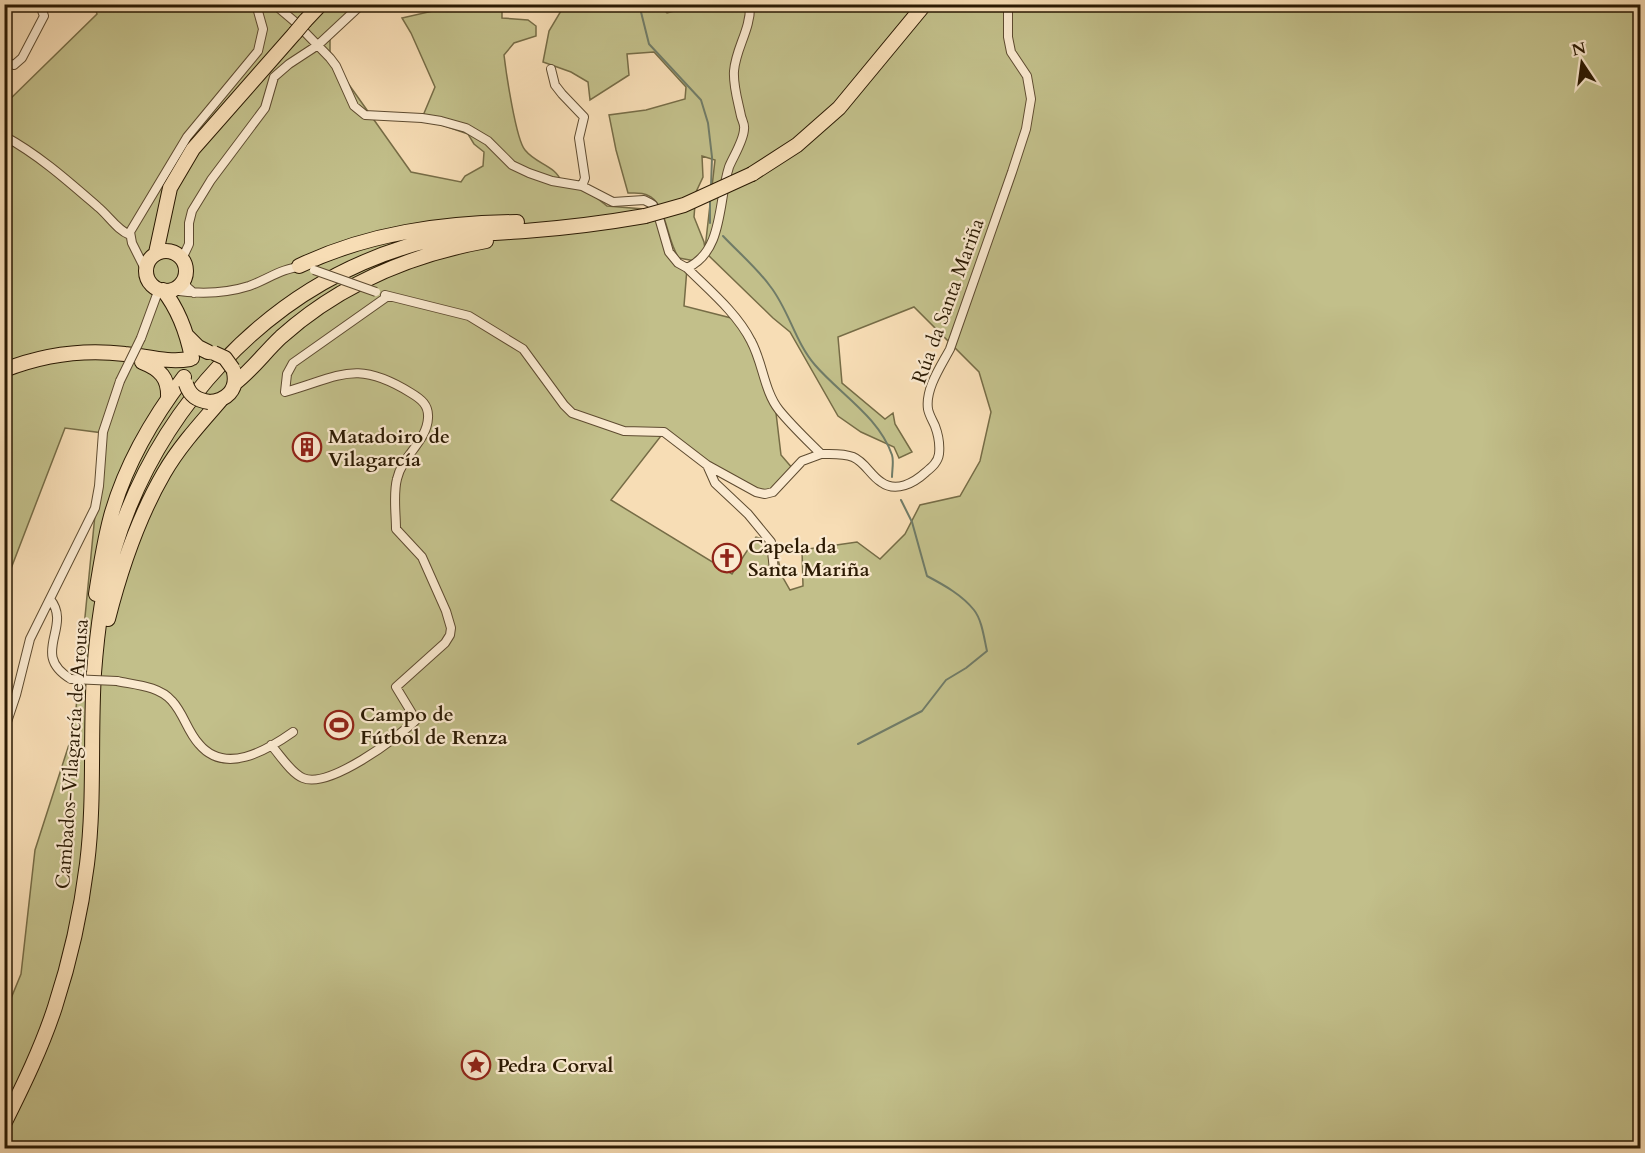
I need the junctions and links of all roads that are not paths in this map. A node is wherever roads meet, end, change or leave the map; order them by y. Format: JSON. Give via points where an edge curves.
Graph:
{"nodes":[{"id":1,"x":31,"y":4,"type":"edge"},
{"id":2,"x":256,"y":4,"type":"edge"},
{"id":3,"x":274,"y":4,"type":"edge"},
{"id":4,"x":321,"y":4,"type":"edge"},
{"id":5,"x":362,"y":4,"type":"edge"},
{"id":6,"x":750,"y":4,"type":"edge"},
{"id":7,"x":925,"y":4,"type":"edge"},
{"id":8,"x":1008,"y":4,"type":"edge"},
{"id":9,"x":1015,"y":4,"type":"edge"},
{"id":10,"x":1008,"y":26,"type":"junction"},
{"id":11,"x":318,"y":45,"type":"junction"},
{"id":12,"x":4,"y":62,"type":"edge"},
{"id":13,"x":551,"y":69,"type":"dead end"},
{"id":14,"x":4,"y":136,"type":"edge"},
{"id":15,"x":582,"y":186,"type":"junction"},
{"id":16,"x":165,"y":214,"type":"junction"},
{"id":17,"x":603,"y":223,"type":"junction"},
{"id":18,"x":129,"y":235,"type":"junction"},
{"id":19,"x":135,"y":249,"type":"junction"},
{"id":20,"x":155,"y":254,"type":"junction"},
{"id":21,"x":177,"y":256,"type":"junction"},
{"id":22,"x":299,"y":267,"type":"junction"},
{"id":23,"x":687,"y":268,"type":"junction"},
{"id":24,"x":146,"y":271,"type":"junction"},
{"id":25,"x":172,"y":288,"type":"junction"},
{"id":26,"x":388,"y":296,"type":"junction"},
{"id":27,"x":187,"y":336,"type":"junction"},
{"id":28,"x":72,"y":353,"type":"junction"},
{"id":29,"x":211,"y":353,"type":"junction"},
{"id":30,"x":191,"y":358,"type":"junction"},
{"id":31,"x":158,"y":360,"type":"junction"},
{"id":32,"x":4,"y":370,"type":"edge"},
{"id":33,"x":234,"y":376,"type":"junction"},
{"id":34,"x":185,"y":379,"type":"junction"},
{"id":35,"x":168,"y":398,"type":"junction"},
{"id":36,"x":215,"y":402,"type":"junction"},
{"id":37,"x":821,"y":454,"type":"junction"},
{"id":38,"x":707,"y":465,"type":"junction"},
{"id":39,"x":774,"y":570,"type":"dead end"},
{"id":40,"x":50,"y":599,"type":"junction"},
{"id":41,"x":94,"y":674,"type":"junction"},
{"id":42,"x":4,"y":731,"type":"edge"},
{"id":43,"x":293,"y":732,"type":"dead end"},
{"id":44,"x":271,"y":745,"type":"junction"},
{"id":45,"x":4,"y":1124,"type":"edge"}],
"edges":[{"from":1,"to":12,"type":"street","via":[[41,8],[44,16],[22,58],[14,65]]},
{"from":2,"to":18,"type":"street","via":[[262,29],[258,51],[187,137]]},
{"from":3,"to":11,"type":"street"},
{"from":4,"to":16,"type":"main road","bridge":true,"via":[[193,149],[170,188]]},
{"from":5,"to":11,"type":"street"},
{"from":6,"to":23,"type":"street","via":[[750,20],[734,71],[744,129],[729,169],[711,245],[698,263]]},
{"from":7,"to":17,"type":"main road","name":"Cambados-Vilagarcía de Arousa","bridge":true,"via":[[839,108],[797,145],[752,174],[684,205]]},
{"from":8,"to":10,"type":"street","name":"Rúa da Santa Mariña"},
{"from":9,"to":10,"type":"street","name":"Rúa da Santa Mariña"},
{"from":10,"to":37,"type":"street","name":"Rúa da Santa Mariña","via":[[1011,52],[1028,76],[1031,99],[1012,172],[950,349],[930,394],[928,409],[936,428],[939,457],[919,479],[908,486],[894,486],[882,483],[852,457]]},
{"from":11,"to":15,"type":"street","via":[[336,66],[354,106],[364,115],[422,118],[466,128],[488,141],[512,165],[552,181]]},
{"from":11,"to":21,"type":"street","via":[[274,77],[265,108],[192,211],[185,256]]},
{"from":13,"to":15,"type":"street","via":[[555,84],[584,117],[579,138],[585,178]]},
{"from":14,"to":18,"type":"street","via":[[62,174]]},
{"from":15,"to":23,"type":"street","via":[[613,202],[644,200],[653,205],[669,252]]},
{"from":16,"to":20,"type":"main road"},
{"from":16,"to":21,"type":"main road","via":[[166,235]]},
{"from":17,"to":22,"type":"main road","via":[[445,225],[377,238]]},
{"from":17,"to":33,"type":"main road","via":[[571,232],[458,246],[387,269],[327,301]]},
{"from":17,"to":41,"type":"main road","name":"Cambados-Vilagarcía de Arousa","via":[[445,237],[408,246],[329,278],[253,333],[201,387],[147,471],[113,554]]},
{"from":18,"to":19,"type":"street"},
{"from":19,"to":20,"type":"street","via":[[142,254]]},
{"from":19,"to":24,"type":"street"},
{"from":20,"to":21,"type":"main road","via":[[164,251]]},
{"from":20,"to":24,"type":"main road"},
{"from":21,"to":25,"type":"main road","via":[[185,267]]},
{"from":22,"to":25,"type":"street","via":[[248,286],[210,293]]},
{"from":22,"to":26,"type":"street","bridge":true},
{"from":23,"to":37,"type":"street","via":[[745,331],[778,409]]},
{"from":24,"to":25,"type":"main road","via":[[150,282]]},
{"from":25,"to":27,"type":"main road"},
{"from":25,"to":40,"type":"street","bridge":true,"via":[[120,381],[103,432],[95,508]]},
{"from":26,"to":38,"type":"street","via":[[469,316],[523,349],[572,413],[624,431],[664,432]]},
{"from":26,"to":44,"type":"street","via":[[292,363],[285,392],[337,374],[366,374],[394,382],[422,400],[428,418],[425,432],[397,478],[396,529],[422,557],[446,611],[450,635],[396,687],[416,720],[392,741],[334,774],[312,780],[297,775]]},
{"from":27,"to":29,"type":"main road"},
{"from":27,"to":30,"type":"main road"},
{"from":28,"to":31,"type":"main road","via":[[109,352]]},
{"from":28,"to":32,"type":"main road"},
{"from":28,"to":35,"type":"main road","via":[[154,367],[167,382]]},
{"from":29,"to":30,"type":"main road"},
{"from":29,"to":33,"type":"main road","bridge":true,"via":[[225,358]]},
{"from":30,"to":31,"type":"main road"},
{"from":30,"to":34,"type":"main road"},
{"from":31,"to":34,"type":"main road","via":[[174,367]]},
{"from":33,"to":36,"type":"main road","via":[[230,393]]},
{"from":34,"to":35,"type":"main road"},
{"from":34,"to":36,"type":"main road","bridge":true,"via":[[193,396]]},
{"from":35,"to":41,"type":"main road","via":[[130,464],[111,515],[93,610]]},
{"from":36,"to":41,"type":"main road","via":[[163,474],[136,531]]},
{"from":37,"to":38,"type":"street","via":[[802,461],[773,492],[765,494]]},
{"from":38,"to":39,"type":"street","via":[[715,483],[771,542]]},
{"from":40,"to":42,"type":"street","via":[[30,639]]},
{"from":40,"to":44,"type":"street","bridge":true,"via":[[57,618],[51,652],[60,672],[71,679],[147,686],[171,700],[198,744],[222,760],[236,759]]},
{"from":41,"to":45,"type":"main road","name":"Cambados-Vilagarcía de Arousa","via":[[90,832],[77,922],[55,1007]]},
{"from":43,"to":44,"type":"street"}]}
